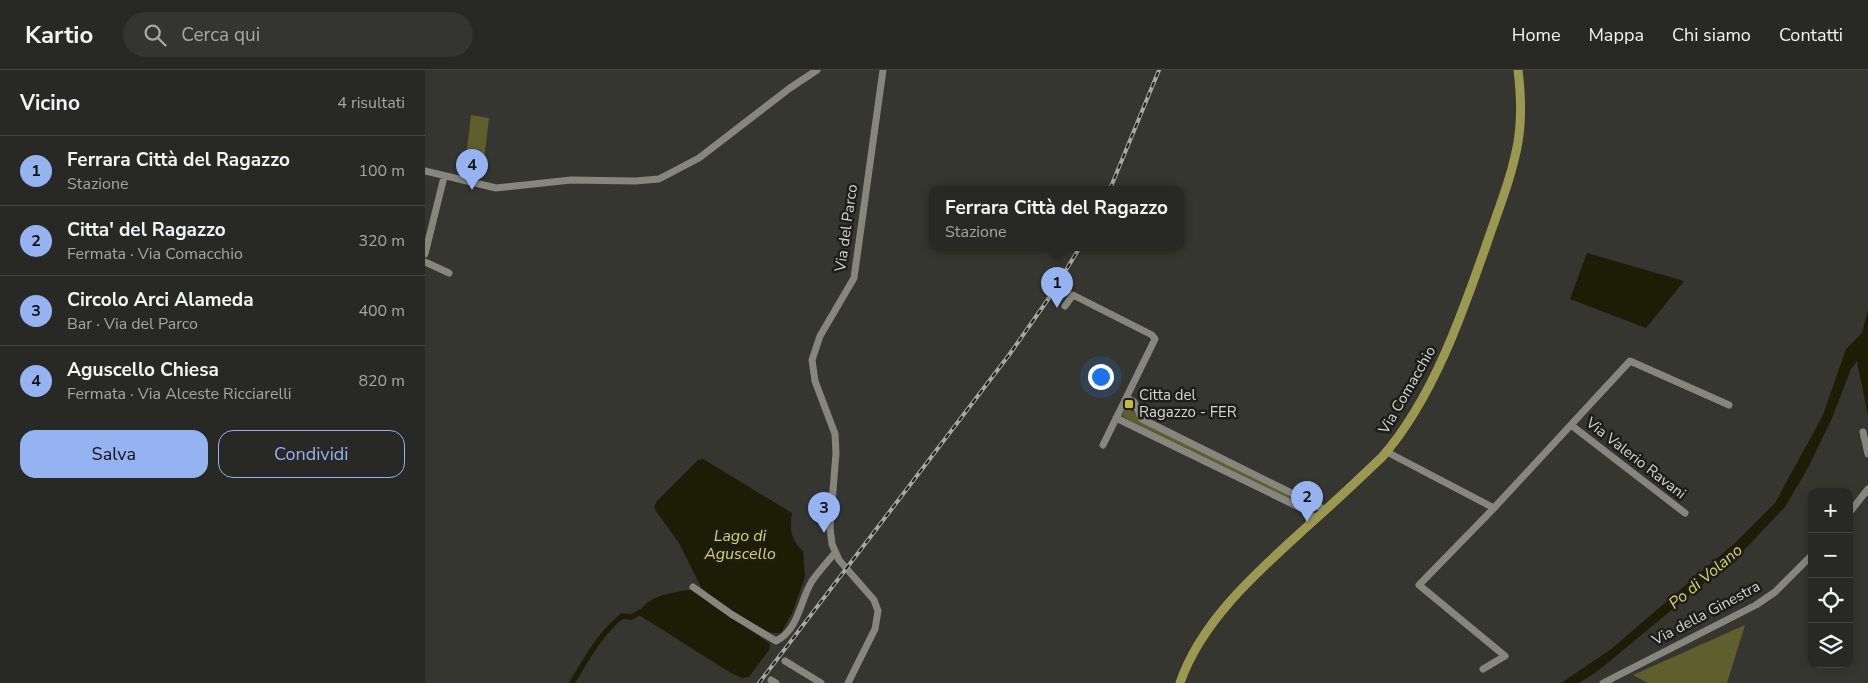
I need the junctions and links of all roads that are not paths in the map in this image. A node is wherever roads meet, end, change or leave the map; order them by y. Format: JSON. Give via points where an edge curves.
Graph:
{"nodes":[{"id":1,"x":817,"y":70,"type":"edge"},
{"id":2,"x":883,"y":70,"type":"edge"},
{"id":3,"x":1518,"y":70,"type":"edge"},
{"id":4,"x":425,"y":171,"type":"edge"},
{"id":5,"x":444,"y":177,"type":"junction"},
{"id":6,"x":425,"y":254,"type":"edge"},
{"id":7,"x":425,"y":262,"type":"edge"},
{"id":8,"x":449,"y":273,"type":"dead end"},
{"id":9,"x":1065,"y":306,"type":"dead end"},
{"id":10,"x":1126,"y":398,"type":"junction"},
{"id":11,"x":1729,"y":405,"type":"dead end"},
{"id":12,"x":1116,"y":418,"type":"junction"},
{"id":13,"x":1571,"y":425,"type":"junction"},
{"id":14,"x":1863,"y":432,"type":"dead end"},
{"id":15,"x":1103,"y":445,"type":"dead end"},
{"id":16,"x":1387,"y":452,"type":"junction"},
{"id":17,"x":1868,"y":454,"type":"edge"},
{"id":18,"x":1868,"y":489,"type":"edge"},
{"id":19,"x":1494,"y":508,"type":"junction"},
{"id":20,"x":1853,"y":508,"type":"edge"},
{"id":21,"x":1326,"y":510,"type":"junction"},
{"id":22,"x":1685,"y":513,"type":"dead end"},
{"id":23,"x":1316,"y":519,"type":"junction"},
{"id":24,"x":835,"y":554,"type":"junction"},
{"id":25,"x":1808,"y":559,"type":"edge"},
{"id":26,"x":693,"y":587,"type":"dead end"},
{"id":27,"x":785,"y":662,"type":"dead end"},
{"id":28,"x":1483,"y":669,"type":"dead end"},
{"id":29,"x":821,"y":683,"type":"edge"},
{"id":30,"x":848,"y":683,"type":"edge"},
{"id":31,"x":1180,"y":683,"type":"edge"},
{"id":32,"x":1603,"y":683,"type":"edge"}],
"edges":[{"from":1,"to":5,"type":"street","via":[[699,158],[659,179],[571,180],[496,188]]},
{"from":2,"to":24,"type":"street","name":"Via del Parco","via":[[854,278],[820,336],[812,360],[815,381],[835,434],[830,528]]},
{"from":3,"to":16,"type":"main road","name":"Via Comacchio","via":[[1519,137],[1503,196],[1453,337]]},
{"from":4,"to":5,"type":"street"},
{"from":5,"to":6,"type":"street"},
{"from":7,"to":8,"type":"street"},
{"from":9,"to":10,"type":"street","via":[[1073,295],[1154,336],[1155,340]]},
{"from":10,"to":12,"type":"street"},
{"from":10,"to":21,"type":"street","via":[[1134,402],[1142,419]]},
{"from":11,"to":13,"type":"street","name":"Via Valerio Ravani","via":[[1630,361]]},
{"from":12,"to":15,"type":"street"},
{"from":12,"to":23,"type":"street","via":[[1307,511]]},
{"from":13,"to":19,"type":"street","name":"Via Valerio Ravani"},
{"from":13,"to":22,"type":"street","name":"Via Valerio Ravani"},
{"from":14,"to":17,"type":"street"},
{"from":16,"to":19,"type":"street"},
{"from":16,"to":21,"type":"main road","name":"Via Comacchio"},
{"from":18,"to":20,"type":"street"},
{"from":19,"to":28,"type":"street","name":"Via Valerio Ravani","via":[[1419,585],[1505,656]]},
{"from":21,"to":23,"type":"main road","name":"Via Comacchio"},
{"from":23,"to":31,"type":"main road","name":"Via Comacchio","via":[[1235,595],[1195,650]]},
{"from":24,"to":26,"type":"street","via":[[811,582],[790,628],[776,641]]},
{"from":24,"to":30,"type":"street","name":"Via del Parco","via":[[875,600],[878,611],[875,629]]},
{"from":25,"to":32,"type":"street","name":"Via della Ginestra","via":[[1775,592],[1755,605]]},
{"from":27,"to":29,"type":"street"}]}
